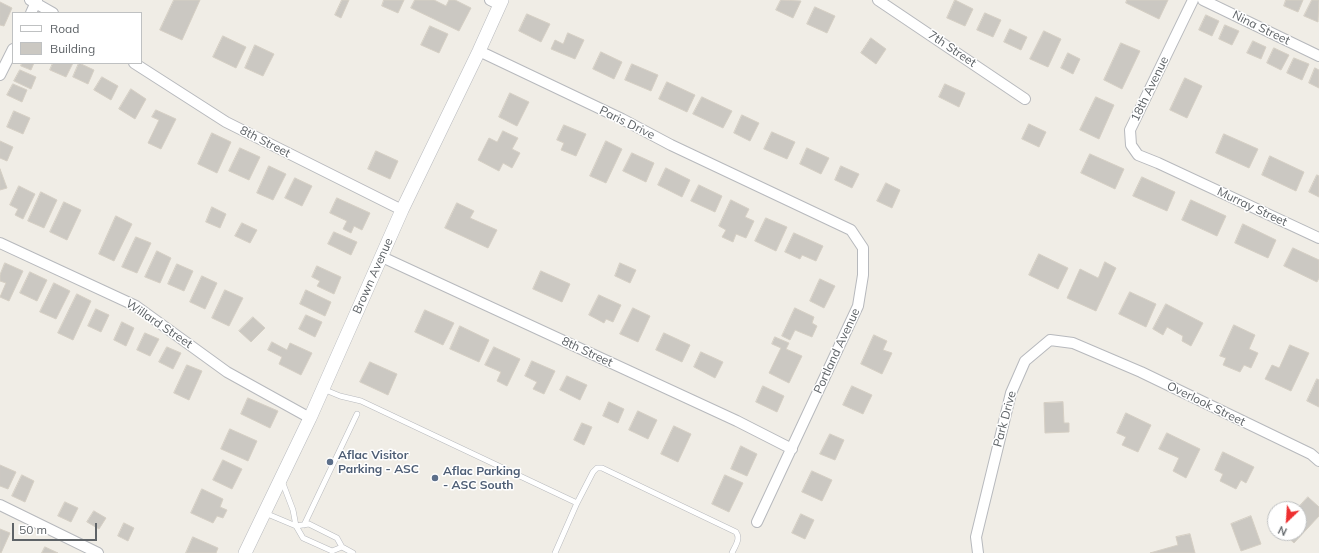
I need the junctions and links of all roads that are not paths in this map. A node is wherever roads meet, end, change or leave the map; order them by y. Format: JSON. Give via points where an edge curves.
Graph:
{"nodes":[{"id":1,"x":878,"y":0,"type":"edge"},
{"id":2,"x":1193,"y":0,"type":"edge"},
{"id":3,"x":1203,"y":0,"type":"edge"},
{"id":4,"x":34,"y":1,"type":"edge"},
{"id":5,"x":497,"y":2,"type":"edge"},
{"id":6,"x":31,"y":12,"type":"edge"},
{"id":7,"x":51,"y":12,"type":"edge"},
{"id":8,"x":12,"y":51,"type":"edge"},
{"id":9,"x":479,"y":51,"type":"junction"},
{"id":10,"x":1319,"y":56,"type":"edge"},
{"id":11,"x":136,"y":64,"type":"edge"},
{"id":12,"x":0,"y":75,"type":"edge"},
{"id":13,"x":1025,"y":99,"type":"dead end"},
{"id":14,"x":1184,"y":175,"type":"joint"},
{"id":15,"x":776,"y":195,"type":"joint"},
{"id":16,"x":402,"y":210,"type":"junction"},
{"id":17,"x":1319,"y":238,"type":"edge"},
{"id":18,"x":0,"y":243,"type":"edge"},
{"id":19,"x":382,"y":257,"type":"junction"},
{"id":20,"x":1092,"y":351,"type":"joint"},
{"id":21,"x":323,"y":389,"type":"junction"},
{"id":22,"x":357,"y":414,"type":"dead end"},
{"id":23,"x":310,"y":418,"type":"junction"},
{"id":24,"x":792,"y":448,"type":"junction"},
{"id":25,"x":1319,"y":461,"type":"edge"},
{"id":26,"x":281,"y":479,"type":"junction"},
{"id":27,"x":577,"y":503,"type":"junction"},
{"id":28,"x":0,"y":506,"type":"edge"},
{"id":29,"x":264,"y":513,"type":"junction"},
{"id":30,"x":757,"y":522,"type":"dead end"},
{"id":31,"x":304,"y":525,"type":"junction"},
{"id":32,"x":296,"y":526,"type":"junction"},
{"id":33,"x":342,"y":547,"type":"junction"},
{"id":34,"x":350,"y":552,"type":"edge"},
{"id":35,"x":98,"y":553,"type":"edge"},
{"id":36,"x":245,"y":553,"type":"edge"},
{"id":37,"x":555,"y":553,"type":"edge"},
{"id":38,"x":732,"y":553,"type":"edge"},
{"id":39,"x":978,"y":553,"type":"edge"}],
"edges":[{"from":1,"to":13,"type":"street","name":"7th Street"},
{"from":2,"to":14,"type":"street","name":"18th Avenue","via":[[1130,130],[1130,145],[1138,155]]},
{"from":3,"to":10,"type":"street","name":"Nina Street"},
{"from":4,"to":6,"type":"street"},
{"from":4,"to":7,"type":"street"},
{"from":5,"to":9,"type":"street","name":"Brown Avenue"},
{"from":8,"to":12,"type":"street"},
{"from":9,"to":15,"type":"street","name":"Paris Drive"},
{"from":9,"to":16,"type":"street","name":"Brown Avenue"},
{"from":11,"to":16,"type":"street","name":"8th Street","via":[[226,122]]},
{"from":14,"to":17,"type":"street","name":"Murray Street"},
{"from":15,"to":24,"type":"street","name":"Portland Avenue","via":[[851,230],[863,248],[863,275],[858,306]]},
{"from":16,"to":19,"type":"street","name":"Brown Avenue"},
{"from":18,"to":23,"type":"street","name":"Willard Street","via":[[136,306],[227,372]]},
{"from":19,"to":21,"type":"street","name":"Brown Avenue"},
{"from":19,"to":24,"type":"street","name":"8th Street"},
{"from":20,"to":25,"type":"street","name":"Overlook Street","via":[[1311,454]]},
{"from":20,"to":39,"type":"street","name":"Park Drive","via":[[1073,343],[1050,340],[1025,361],[1011,393],[976,537]]},
{"from":21,"to":23,"type":"street","name":"Brown Avenue"},
{"from":21,"to":27,"type":"lane","via":[[361,400]]},
{"from":22,"to":31,"type":"lane"},
{"from":23,"to":26,"type":"street","name":"Brown Avenue"},
{"from":24,"to":30,"type":"street","name":"Portland Avenue"},
{"from":26,"to":29,"type":"street","name":"Brown Avenue"},
{"from":26,"to":32,"type":"lane","via":[[293,510]]},
{"from":27,"to":37,"type":"lane"},
{"from":27,"to":38,"type":"lane","via":[[592,472],[602,468],[736,532],[738,540]]},
{"from":28,"to":35,"type":"street"},
{"from":29,"to":32,"type":"lane"},
{"from":29,"to":36,"type":"street","name":"Brown Avenue"},
{"from":31,"to":32,"type":"lane"},
{"from":31,"to":33,"type":"lane","via":[[309,524],[337,538]]},
{"from":32,"to":33,"type":"lane","via":[[303,538],[332,551]]},
{"from":33,"to":34,"type":"lane"}]}
